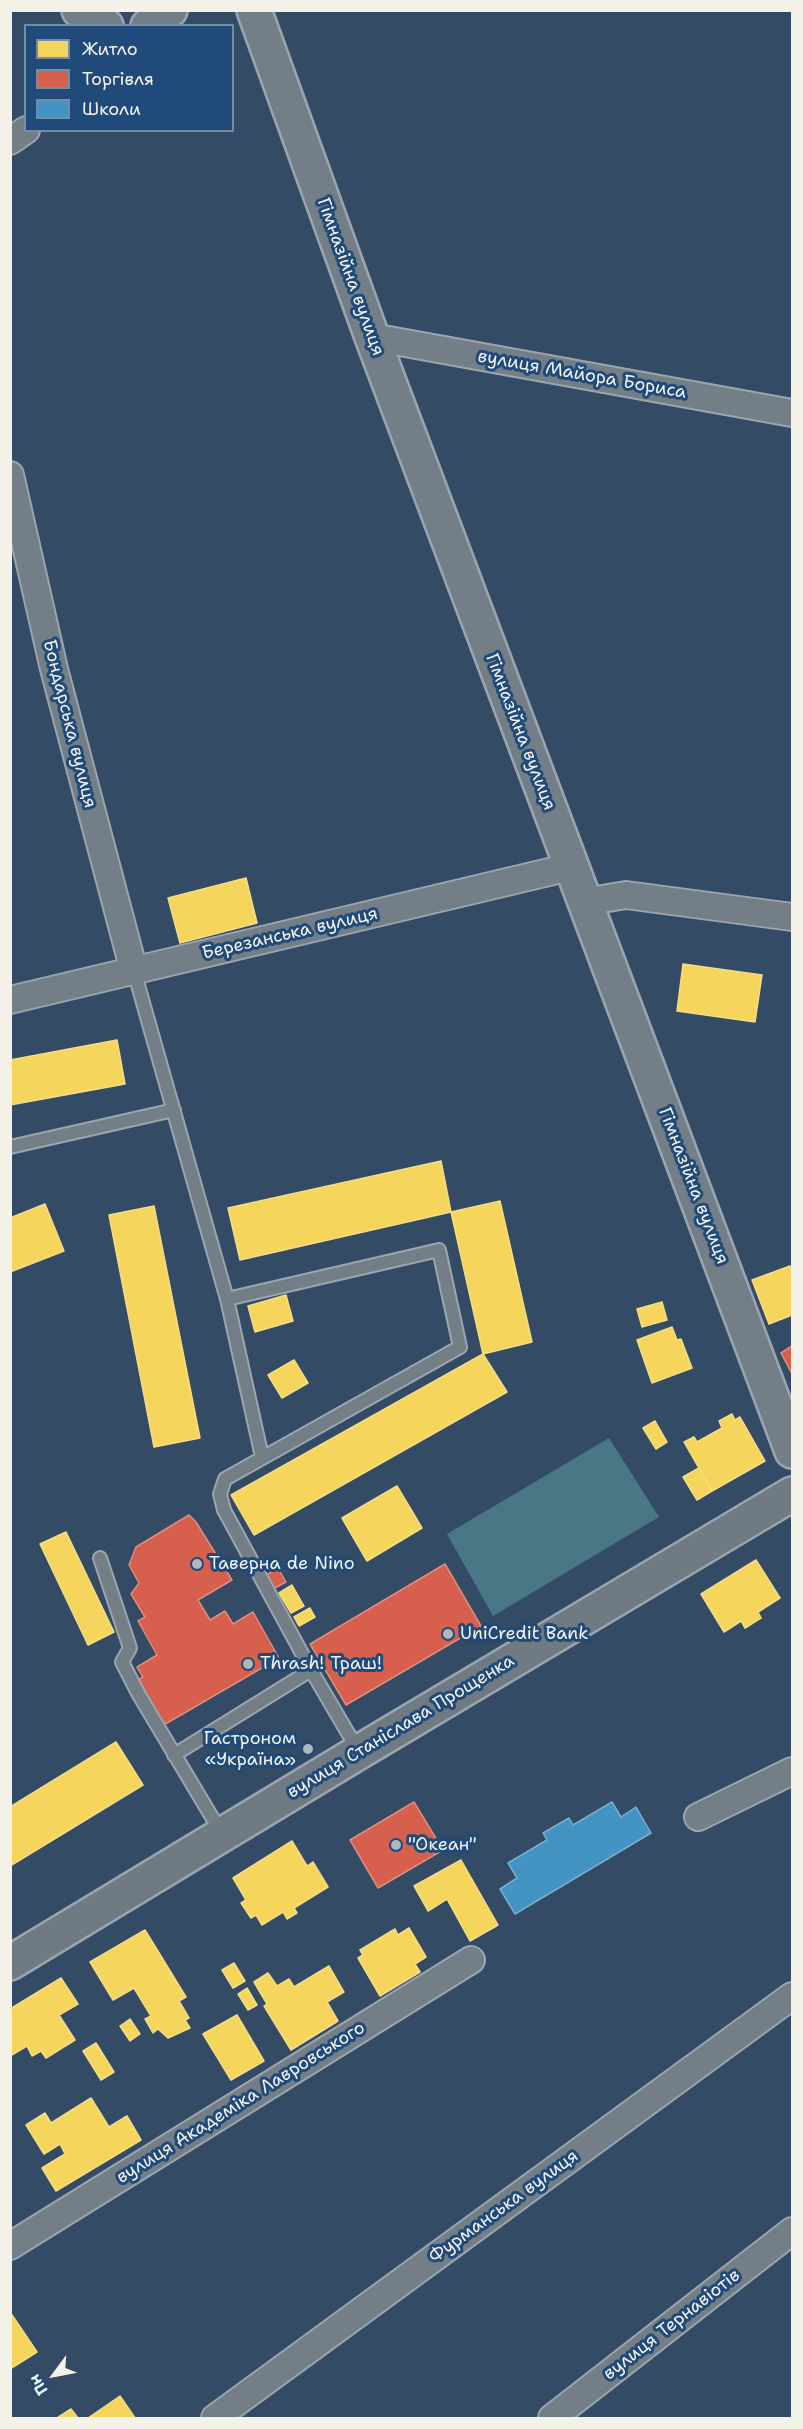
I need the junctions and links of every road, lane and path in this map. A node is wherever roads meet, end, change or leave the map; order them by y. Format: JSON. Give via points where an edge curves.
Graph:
{"nodes":[{"id":1,"x":79,"y":10,"type":"edge"},
{"id":2,"x":170,"y":10,"type":"edge"},
{"id":3,"x":254,"y":10,"type":"edge"},
{"id":4,"x":103,"y":24,"type":"edge"},
{"id":5,"x":151,"y":24,"type":"edge"},
{"id":6,"x":24,"y":131,"type":"edge"},
{"id":7,"x":10,"y":141,"type":"edge"},
{"id":8,"x":372,"y":337,"type":"junction"},
{"id":9,"x":792,"y":413,"type":"edge"},
{"id":10,"x":11,"y":484,"type":"edge"},
{"id":11,"x":570,"y":867,"type":"junction"},
{"id":12,"x":584,"y":902,"type":"junction"},
{"id":13,"x":792,"y":916,"type":"edge"},
{"id":14,"x":134,"y":971,"type":"junction"},
{"id":15,"x":10,"y":1000,"type":"edge"},
{"id":16,"x":174,"y":1110,"type":"junction"},
{"id":17,"x":10,"y":1147,"type":"edge"},
{"id":18,"x":227,"y":1299,"type":"junction"},
{"id":19,"x":785,"y":1409,"type":"edge"},
{"id":20,"x":792,"y":1451,"type":"edge"},
{"id":21,"x":262,"y":1457,"type":"junction"},
{"id":22,"x":792,"y":1494,"type":"edge"},
{"id":23,"x":100,"y":1558,"type":"dead end"},
{"id":24,"x":311,"y":1670,"type":"junction"},
{"id":25,"x":359,"y":1752,"type":"junction"},
{"id":26,"x":174,"y":1755,"type":"junction"},
{"id":27,"x":792,"y":1771,"type":"edge"},
{"id":28,"x":698,"y":1817,"type":"dead end"},
{"id":29,"x":222,"y":1835,"type":"junction"},
{"id":30,"x":471,"y":1960,"type":"dead end"},
{"id":31,"x":10,"y":1963,"type":"edge"},
{"id":32,"x":792,"y":1996,"type":"edge"},
{"id":33,"x":792,"y":2231,"type":"edge"},
{"id":34,"x":10,"y":2246,"type":"edge"},
{"id":35,"x":215,"y":2418,"type":"edge"},
{"id":36,"x":552,"y":2418,"type":"edge"}],
"edges":[{"from":1,"to":4,"type":"street"},
{"from":2,"to":5,"type":"street"},
{"from":3,"to":8,"type":"street","name":"Гімназійна вулиця"},
{"from":6,"to":7,"type":"street"},
{"from":8,"to":9,"type":"street","name":"вулиця Майора Бориса"},
{"from":8,"to":11,"type":"street","name":"Гімназійна вулиця"},
{"from":10,"to":14,"type":"street","name":"Бондарська вулиця","via":[[54,669]]},
{"from":11,"to":12,"type":"street","name":"Гімназійна вулиця"},
{"from":11,"to":14,"type":"street","name":"Березанська вулиця"},
{"from":12,"to":13,"type":"street","via":[[626,895]]},
{"from":12,"to":19,"type":"street","name":"Гімназійна вулиця"},
{"from":14,"to":15,"type":"street","name":"Березанська вулиця"},
{"from":14,"to":16,"type":"lane"},
{"from":16,"to":17,"type":"lane"},
{"from":16,"to":18,"type":"lane"},
{"from":18,"to":21,"type":"lane"},
{"from":18,"to":21,"type":"lane","via":[[439,1250],[460,1347]]},
{"from":19,"to":20,"type":"street","name":"Гімназійна вулиця"},
{"from":21,"to":24,"type":"lane","via":[[225,1479],[220,1494],[224,1510]]},
{"from":22,"to":25,"type":"main road","name":"вулиця Станіслава Прощенка"},
{"from":23,"to":26,"type":"lane","via":[[130,1648],[122,1662]]},
{"from":24,"to":25,"type":"lane"},
{"from":24,"to":26,"type":"lane"},
{"from":25,"to":29,"type":"main road","name":"вулиця Станіслава Прощенка"},
{"from":26,"to":29,"type":"lane"},
{"from":27,"to":28,"type":"street"},
{"from":29,"to":31,"type":"main road","name":"вулиця Станіслава Прощенка"},
{"from":30,"to":34,"type":"street","name":"вулиця Академіка Лавровського"},
{"from":32,"to":35,"type":"street","name":"Фурманська вулиця"},
{"from":33,"to":36,"type":"street","name":"вулиця Тернавіотів"}]}
